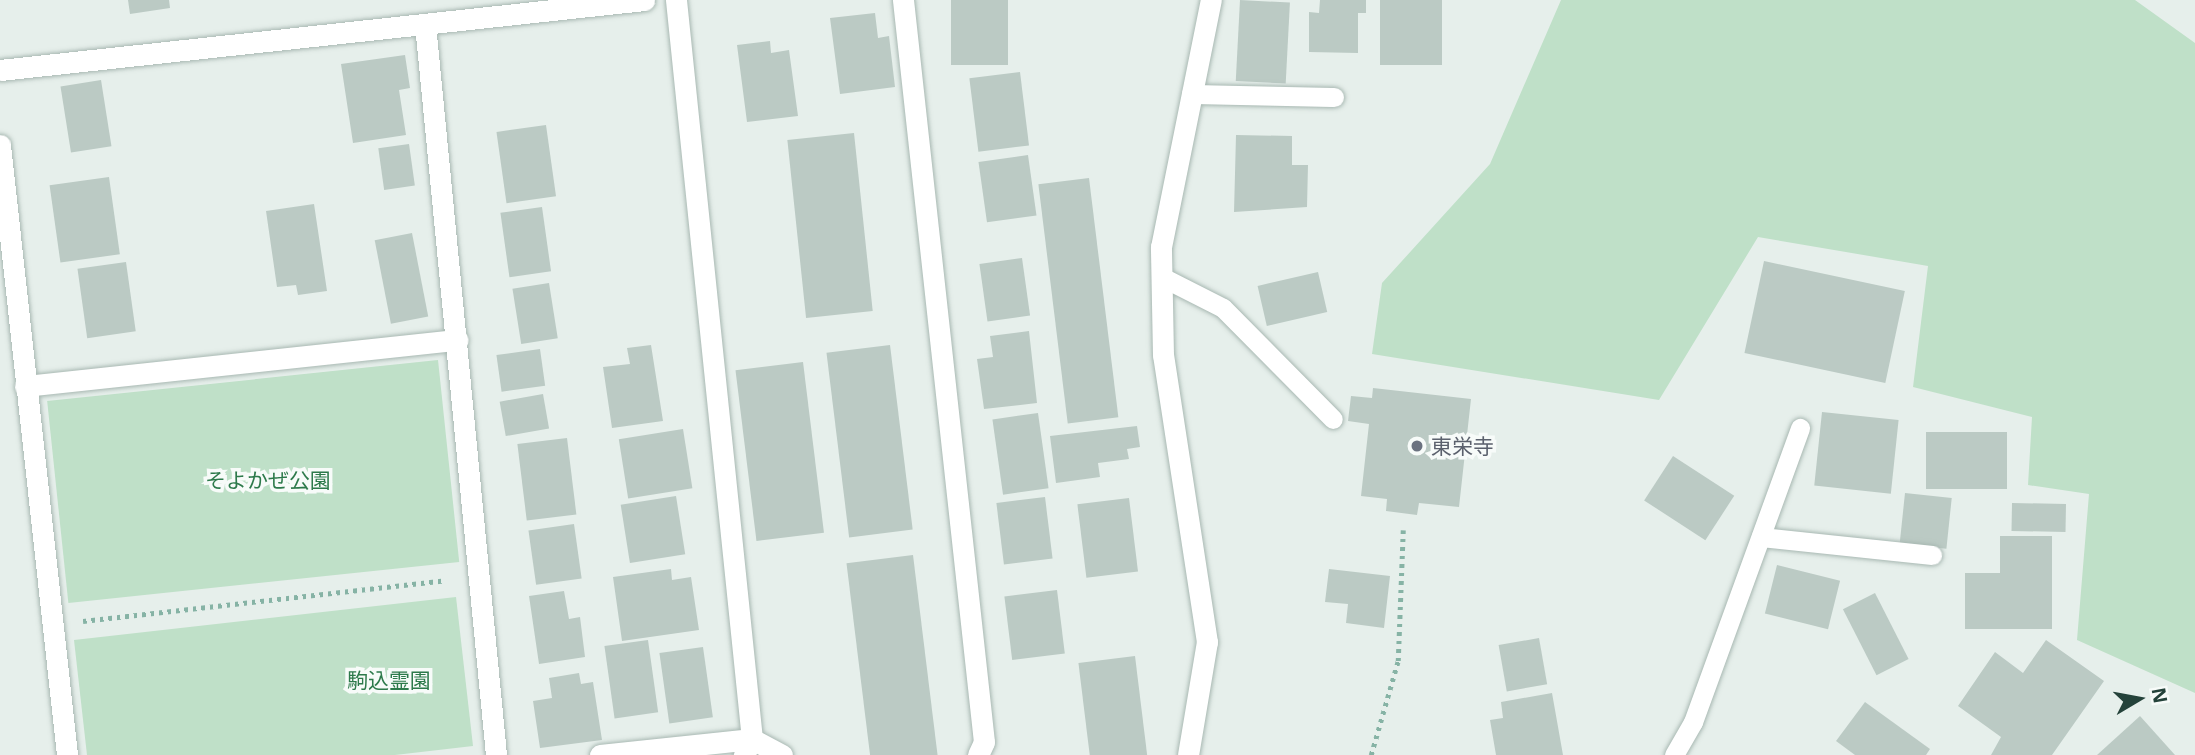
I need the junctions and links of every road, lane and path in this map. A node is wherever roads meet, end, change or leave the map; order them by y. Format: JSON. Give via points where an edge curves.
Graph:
{"nodes":[{"id":1,"x":644,"y":0,"type":"edge"},
{"id":2,"x":676,"y":0,"type":"edge"},
{"id":3,"x":902,"y":0,"type":"edge"},
{"id":4,"x":1211,"y":0,"type":"edge"},
{"id":5,"x":425,"y":24,"type":"junction"},
{"id":6,"x":0,"y":70,"type":"edge"},
{"id":7,"x":1191,"y":94,"type":"junction"},
{"id":8,"x":1334,"y":97,"type":"dead end"},
{"id":9,"x":0,"y":145,"type":"edge"},
{"id":10,"x":1162,"y":277,"type":"junction"},
{"id":11,"x":458,"y":340,"type":"junction"},
{"id":12,"x":25,"y":386,"type":"junction"},
{"id":13,"x":1333,"y":419,"type":"dead end"},
{"id":14,"x":1800,"y":428,"type":"dead end"},
{"id":15,"x":1403,"y":530,"type":"dead end"},
{"id":16,"x":1761,"y":537,"type":"junction"},
{"id":17,"x":1932,"y":555,"type":"dead end"},
{"id":18,"x":482,"y":576,"type":"junction"},
{"id":19,"x":53,"y":625,"type":"junction"},
{"id":20,"x":748,"y":747,"type":"edge"},
{"id":21,"x":67,"y":755,"type":"edge"},
{"id":22,"x":496,"y":755,"type":"edge"},
{"id":23,"x":600,"y":755,"type":"edge"},
{"id":24,"x":782,"y":755,"type":"edge"},
{"id":25,"x":978,"y":755,"type":"edge"},
{"id":26,"x":1188,"y":755,"type":"edge"},
{"id":27,"x":1371,"y":755,"type":"edge"},
{"id":28,"x":1674,"y":755,"type":"edge"}],
"edges":[{"from":1,"to":5,"type":"street"},
{"from":2,"to":20,"type":"street"},
{"from":3,"to":25,"type":"street","via":[[984,742]]},
{"from":4,"to":7,"type":"street"},
{"from":5,"to":6,"type":"street"},
{"from":5,"to":11,"type":"street"},
{"from":7,"to":8,"type":"lane"},
{"from":7,"to":10,"type":"street"},
{"from":9,"to":12,"type":"street"},
{"from":10,"to":13,"type":"lane","via":[[1223,308]]},
{"from":10,"to":26,"type":"street","via":[[1163,355],[1207,642]]},
{"from":11,"to":12,"type":"street"},
{"from":11,"to":18,"type":"street"},
{"from":12,"to":19,"type":"street"},
{"from":14,"to":16,"type":"lane"},
{"from":15,"to":27,"type":"path","via":[[1398,660]]},
{"from":16,"to":17,"type":"lane"},
{"from":16,"to":28,"type":"lane","via":[[1693,722]]},
{"from":18,"to":19,"type":"path"},
{"from":18,"to":22,"type":"street"},
{"from":19,"to":21,"type":"street"},
{"from":20,"to":23,"type":"street"},
{"from":20,"to":24,"type":"street"}]}
